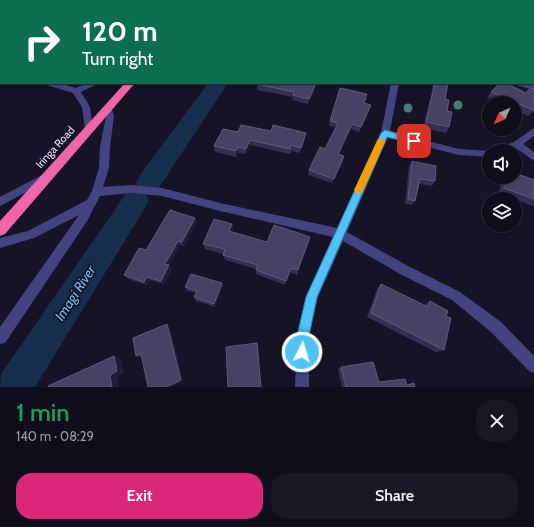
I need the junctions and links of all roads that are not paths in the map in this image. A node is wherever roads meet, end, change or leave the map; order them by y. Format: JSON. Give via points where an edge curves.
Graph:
{"nodes":[{"id":1,"x":53,"y":84,"type":"edge"},
{"id":2,"x":93,"y":84,"type":"edge"},
{"id":3,"x":129,"y":84,"type":"edge"},
{"id":4,"x":393,"y":84,"type":"edge"},
{"id":5,"x":522,"y":84,"type":"edge"},
{"id":6,"x":534,"y":88,"type":"edge"},
{"id":7,"x":76,"y":91,"type":"junction"},
{"id":8,"x":108,"y":108,"type":"junction"},
{"id":9,"x":89,"y":129,"type":"junction"},
{"id":10,"x":534,"y":131,"type":"edge"},
{"id":11,"x":385,"y":133,"type":"junction"},
{"id":12,"x":517,"y":144,"type":"edge"},
{"id":13,"x":522,"y":148,"type":"edge"},
{"id":14,"x":482,"y":154,"type":"edge"},
{"id":15,"x":534,"y":156,"type":"edge"},
{"id":16,"x":44,"y":178,"type":"junction"},
{"id":17,"x":97,"y":192,"type":"junction"},
{"id":18,"x":0,"y":202,"type":"edge"},
{"id":19,"x":91,"y":203,"type":"junction"},
{"id":20,"x":0,"y":230,"type":"edge"},
{"id":21,"x":339,"y":233,"type":"junction"},
{"id":22,"x":0,"y":243,"type":"edge"},
{"id":23,"x":0,"y":338,"type":"edge"},
{"id":24,"x":534,"y":366,"type":"edge"},
{"id":25,"x":302,"y":387,"type":"edge"}],
"edges":[{"from":1,"to":7,"type":"street"},
{"from":2,"to":7,"type":"street"},
{"from":3,"to":8,"type":"highway","name":"Iringa Road"},
{"from":4,"to":11,"type":"street"},
{"from":5,"to":6,"type":"street"},
{"from":7,"to":9,"type":"street","via":[[86,107]]},
{"from":8,"to":9,"type":"highway","name":"Iringa Road"},
{"from":8,"to":17,"type":"street","via":[[110,116],[104,168]]},
{"from":9,"to":16,"type":"highway","name":"Iringa Road"},
{"from":10,"to":12,"type":"street"},
{"from":11,"to":14,"type":"street","via":[[459,152]]},
{"from":11,"to":21,"type":"street"},
{"from":13,"to":15,"type":"street"},
{"from":16,"to":18,"type":"street"},
{"from":16,"to":20,"type":"highway","name":"Iringa Road"},
{"from":17,"to":19,"type":"street"},
{"from":17,"to":21,"type":"street","via":[[131,189],[162,192]]},
{"from":19,"to":22,"type":"street","via":[[30,235]]},
{"from":19,"to":23,"type":"street"},
{"from":21,"to":24,"type":"street","via":[[456,296],[496,327]]},
{"from":21,"to":25,"type":"street","via":[[312,297],[303,336]]}]}
